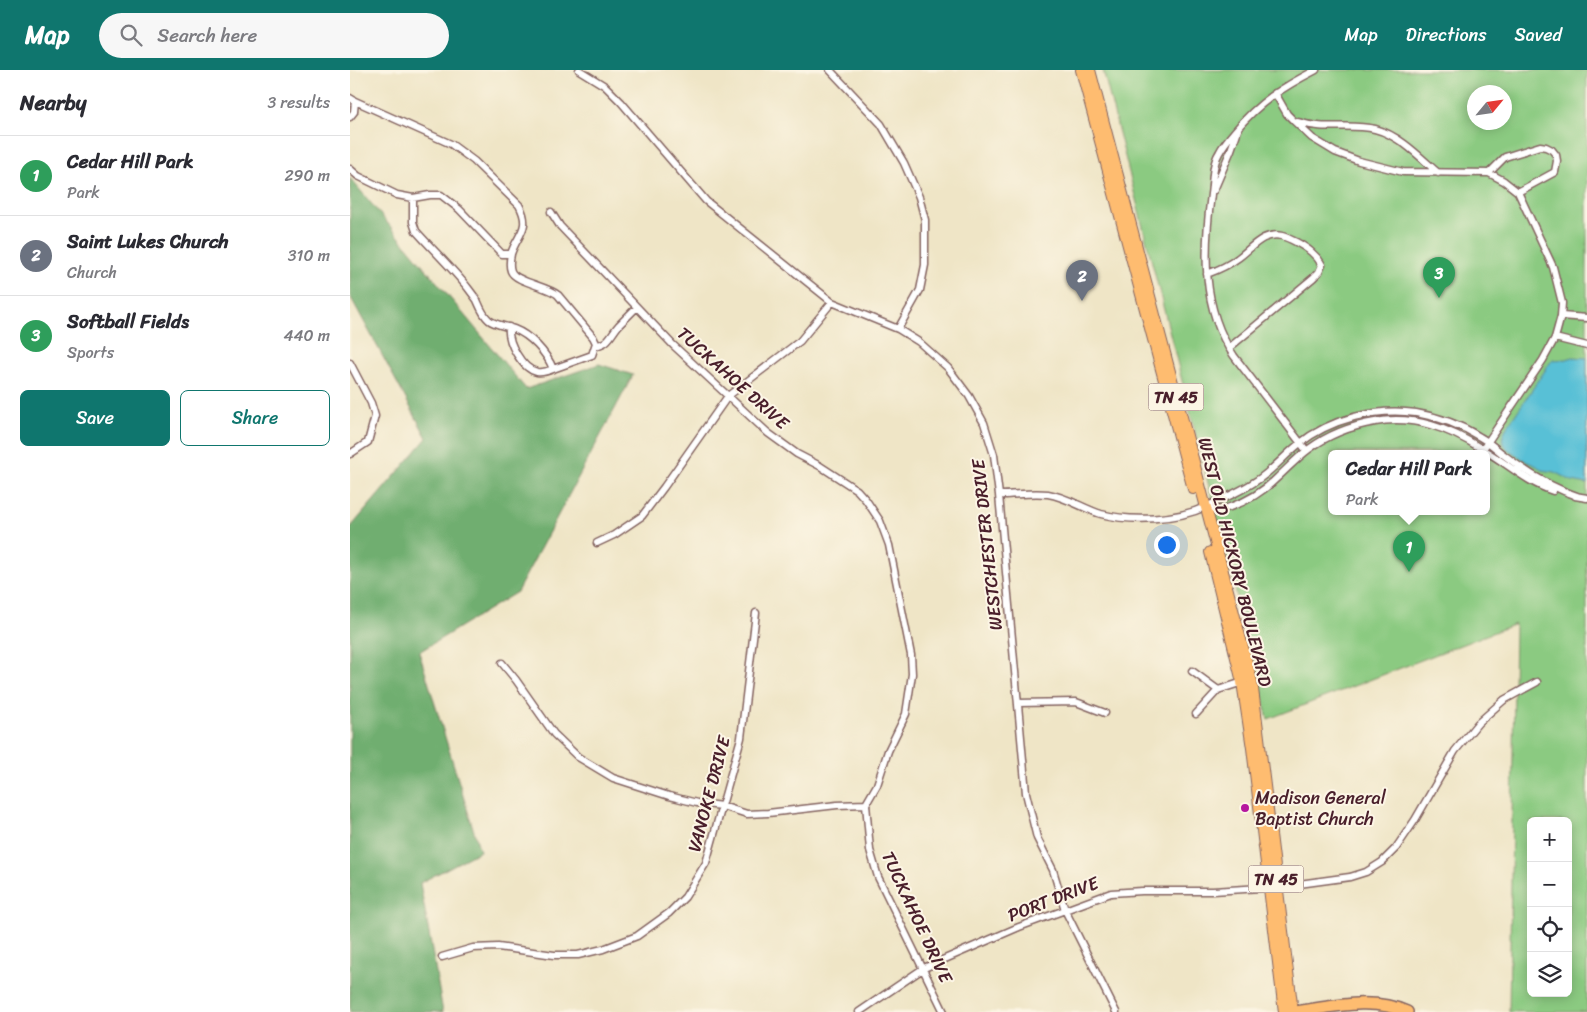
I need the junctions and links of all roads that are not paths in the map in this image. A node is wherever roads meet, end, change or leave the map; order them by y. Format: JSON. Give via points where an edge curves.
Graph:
{"nodes":[{"id":1,"x":579,"y":70,"type":"edge"},
{"id":2,"x":830,"y":70,"type":"edge"},
{"id":3,"x":1081,"y":70,"type":"edge"},
{"id":4,"x":1090,"y":70,"type":"edge"},
{"id":5,"x":1316,"y":70,"type":"edge"},
{"id":6,"x":1275,"y":93,"type":"junction"},
{"id":7,"x":353,"y":100,"type":"edge"},
{"id":8,"x":350,"y":117,"type":"edge"},
{"id":9,"x":1294,"y":121,"type":"junction"},
{"id":10,"x":1239,"y":126,"type":"junction"},
{"id":11,"x":350,"y":168,"type":"edge"},
{"id":12,"x":1438,"y":173,"type":"junction"},
{"id":13,"x":1489,"y":174,"type":"junction"},
{"id":14,"x":1518,"y":192,"type":"junction"},
{"id":15,"x":413,"y":198,"type":"junction"},
{"id":16,"x":1210,"y":201,"type":"junction"},
{"id":17,"x":550,"y":212,"type":"dead end"},
{"id":18,"x":511,"y":254,"type":"junction"},
{"id":19,"x":1207,"y":274,"type":"junction"},
{"id":20,"x":832,"y":302,"type":"junction"},
{"id":21,"x":637,"y":307,"type":"junction"},
{"id":22,"x":1561,"y":316,"type":"junction"},
{"id":23,"x":1587,"y":318,"type":"edge"},
{"id":24,"x":509,"y":327,"type":"junction"},
{"id":25,"x":898,"y":329,"type":"junction"},
{"id":26,"x":1555,"y":338,"type":"junction"},
{"id":27,"x":595,"y":346,"type":"junction"},
{"id":28,"x":1587,"y":346,"type":"edge"},
{"id":29,"x":1229,"y":348,"type":"junction"},
{"id":30,"x":350,"y":363,"type":"edge"},
{"id":31,"x":553,"y":369,"type":"junction"},
{"id":32,"x":728,"y":396,"type":"junction"},
{"id":33,"x":1488,"y":442,"type":"junction"},
{"id":34,"x":1300,"y":443,"type":"junction"},
{"id":35,"x":1483,"y":449,"type":"joint"},
{"id":36,"x":1306,"y":450,"type":"junction"},
{"id":37,"x":350,"y":454,"type":"edge"},
{"id":38,"x":1490,"y":454,"type":"edge"},
{"id":39,"x":999,"y":495,"type":"junction"},
{"id":40,"x":1580,"y":497,"type":"junction"},
{"id":41,"x":1587,"y":498,"type":"edge"},
{"id":42,"x":1202,"y":508,"type":"junction"},
{"id":43,"x":597,"y":543,"type":"dead end"},
{"id":44,"x":756,"y":613,"type":"dead end"},
{"id":45,"x":502,"y":663,"type":"dead end"},
{"id":46,"x":1192,"y":671,"type":"dead end"},
{"id":47,"x":1247,"y":682,"type":"junction"},
{"id":48,"x":1537,"y":682,"type":"dead end"},
{"id":49,"x":1218,"y":690,"type":"junction"},
{"id":50,"x":1018,"y":703,"type":"junction"},
{"id":51,"x":1105,"y":713,"type":"dead end"},
{"id":52,"x":1196,"y":714,"type":"dead end"},
{"id":53,"x":866,"y":804,"type":"junction"},
{"id":54,"x":722,"y":806,"type":"junction"},
{"id":55,"x":1273,"y":887,"type":"junction"},
{"id":56,"x":1065,"y":910,"type":"junction"},
{"id":57,"x":442,"y":957,"type":"dead end"},
{"id":58,"x":924,"y":968,"type":"junction"},
{"id":59,"x":859,"y":1012,"type":"edge"},
{"id":60,"x":944,"y":1012,"type":"edge"},
{"id":61,"x":1116,"y":1012,"type":"edge"},
{"id":62,"x":1284,"y":1012,"type":"edge"},
{"id":63,"x":1293,"y":1012,"type":"edge"},
{"id":64,"x":1407,"y":1012,"type":"edge"}],
"edges":[{"from":1,"to":20,"type":"street","name":"WESTCHESTER DRIVE","via":[[605,86],[621,102],[706,201]]},
{"from":2,"to":25,"type":"street","via":[[881,124],[919,197],[925,220],[925,264],[920,290]]},
{"from":3,"to":42,"type":"main road","name":"WEST OLD HICKORY BOULEVARD","number":"TN 45"},
{"from":4,"to":42,"type":"main road","name":"WEST OLD HICKORY BOULEVARD","number":"TN 45"},
{"from":5,"to":6,"type":"street"},
{"from":6,"to":9,"type":"street"},
{"from":6,"to":10,"type":"street"},
{"from":7,"to":8,"type":"street","via":[[354,112]]},
{"from":7,"to":18,"type":"street","via":[[451,144],[507,192],[519,205],[524,230]]},
{"from":9,"to":12,"type":"street","via":[[1324,146],[1359,161],[1403,172]]},
{"from":9,"to":12,"type":"street","via":[[1318,127],[1374,129],[1386,133]]},
{"from":10,"to":16,"type":"street"},
{"from":10,"to":16,"type":"street","via":[[1218,153]]},
{"from":11,"to":15,"type":"street","via":[[358,176],[397,195]]},
{"from":12,"to":13,"type":"street"},
{"from":13,"to":14,"type":"street"},
{"from":13,"to":14,"type":"street","via":[[1505,157],[1540,146],[1552,150],[1557,162],[1555,172]]},
{"from":14,"to":22,"type":"street","via":[[1553,266],[1562,303]]},
{"from":15,"to":18,"type":"street","via":[[442,195],[502,254]]},
{"from":15,"to":24,"type":"street","via":[[416,231],[464,283],[487,319]]},
{"from":16,"to":19,"type":"street"},
{"from":17,"to":21,"type":"street","name":"TUCKAHOE DRIVE"},
{"from":18,"to":27,"type":"street","via":[[510,270],[513,274],[558,295],[593,337]]},
{"from":19,"to":29,"type":"street","via":[[1213,311]]},
{"from":19,"to":29,"type":"street","via":[[1236,260],[1258,241],[1281,235],[1313,252],[1322,265],[1320,272]]},
{"from":20,"to":25,"type":"street","name":"WESTCHESTER DRIVE"},
{"from":20,"to":32,"type":"street","via":[[800,341]]},
{"from":21,"to":27,"type":"street","via":[[609,340]]},
{"from":21,"to":32,"type":"street","name":"TUCKAHOE DRIVE"},
{"from":22,"to":23,"type":"street"},
{"from":22,"to":26,"type":"street"},
{"from":24,"to":31,"type":"street","via":[[532,340]]},
{"from":24,"to":31,"type":"street","via":[[510,342],[523,362],[539,373]]},
{"from":25,"to":39,"type":"street","name":"WESTCHESTER DRIVE","via":[[919,342],[948,368],[969,396],[984,423],[994,454]]},
{"from":26,"to":28,"type":"street"},
{"from":26,"to":33,"type":"street"},
{"from":27,"to":31,"type":"street","via":[[588,358]]},
{"from":29,"to":34,"type":"street"},
{"from":30,"to":37,"type":"street","via":[[375,416],[368,442]]},
{"from":32,"to":43,"type":"street","via":[[642,516]]},
{"from":32,"to":53,"type":"street","name":"TUCKAHOE DRIVE","via":[[768,433],[857,490],[880,520],[889,544],[912,674],[906,714]]},
{"from":33,"to":34,"type":"street","via":[[1436,417],[1392,412],[1345,420]]},
{"from":33,"to":35,"type":"street"},
{"from":33,"to":40,"type":"street","via":[[1540,481]]},
{"from":34,"to":36,"type":"street"},
{"from":34,"to":42,"type":"street","via":[[1257,481]]},
{"from":35,"to":36,"type":"street","via":[[1434,425],[1392,420],[1351,428]]},
{"from":36,"to":42,"type":"street","via":[[1272,483],[1251,497],[1218,511]]},
{"from":38,"to":40,"type":"street","via":[[1541,487]]},
{"from":39,"to":42,"type":"street","via":[[1049,494],[1102,514],[1147,520]]},
{"from":39,"to":50,"type":"street","name":"WESTCHESTER DRIVE"},
{"from":40,"to":41,"type":"street"},
{"from":42,"to":47,"type":"main road","name":"WEST OLD HICKORY BOULEVARD","number":"TN 45","via":[[1222,596]]},
{"from":44,"to":54,"type":"street","name":"VANOKE DRIVE","via":[[741,738]]},
{"from":45,"to":54,"type":"street","via":[[554,734],[590,765],[613,778],[660,794]]},
{"from":46,"to":49,"type":"street"},
{"from":47,"to":49,"type":"street"},
{"from":47,"to":55,"type":"main road","name":"WEST OLD HICKORY BOULEVARD","number":"TN 45","via":[[1252,748]]},
{"from":48,"to":55,"type":"street","name":"PORT DRIVE","via":[[1504,700],[1478,723],[1456,751],[1396,848],[1382,862],[1350,877]]},
{"from":49,"to":52,"type":"street"},
{"from":50,"to":51,"type":"street","via":[[1076,702]]},
{"from":50,"to":56,"type":"street","name":"WESTCHESTER DRIVE","via":[[1029,808]]},
{"from":53,"to":54,"type":"street","via":[[747,814]]},
{"from":53,"to":58,"type":"street","name":"TUCKAHOE DRIVE","via":[[870,850],[878,877]]},
{"from":54,"to":57,"type":"street","name":"VANOKE DRIVE","via":[[706,863],[685,897],[637,936],[578,955],[473,948]]},
{"from":55,"to":56,"type":"street","name":"PORT DRIVE","via":[[1111,893]]},
{"from":55,"to":62,"type":"main road","name":"WEST OLD HICKORY BOULEVARD","number":"TN 45"},
{"from":55,"to":63,"type":"main road","name":"WEST OLD HICKORY BOULEVARD","number":"TN 45"},
{"from":56,"to":58,"type":"street","name":"PORT DRIVE"},
{"from":56,"to":61,"type":"street","name":"WESTCHESTER DRIVE"},
{"from":58,"to":59,"type":"street","name":"PORT DRIVE"},
{"from":58,"to":60,"type":"street","name":"TUCKAHOE DRIVE"},
{"from":63,"to":64,"type":"highway","via":[[1365,1003],[1387,1005]]}]}
